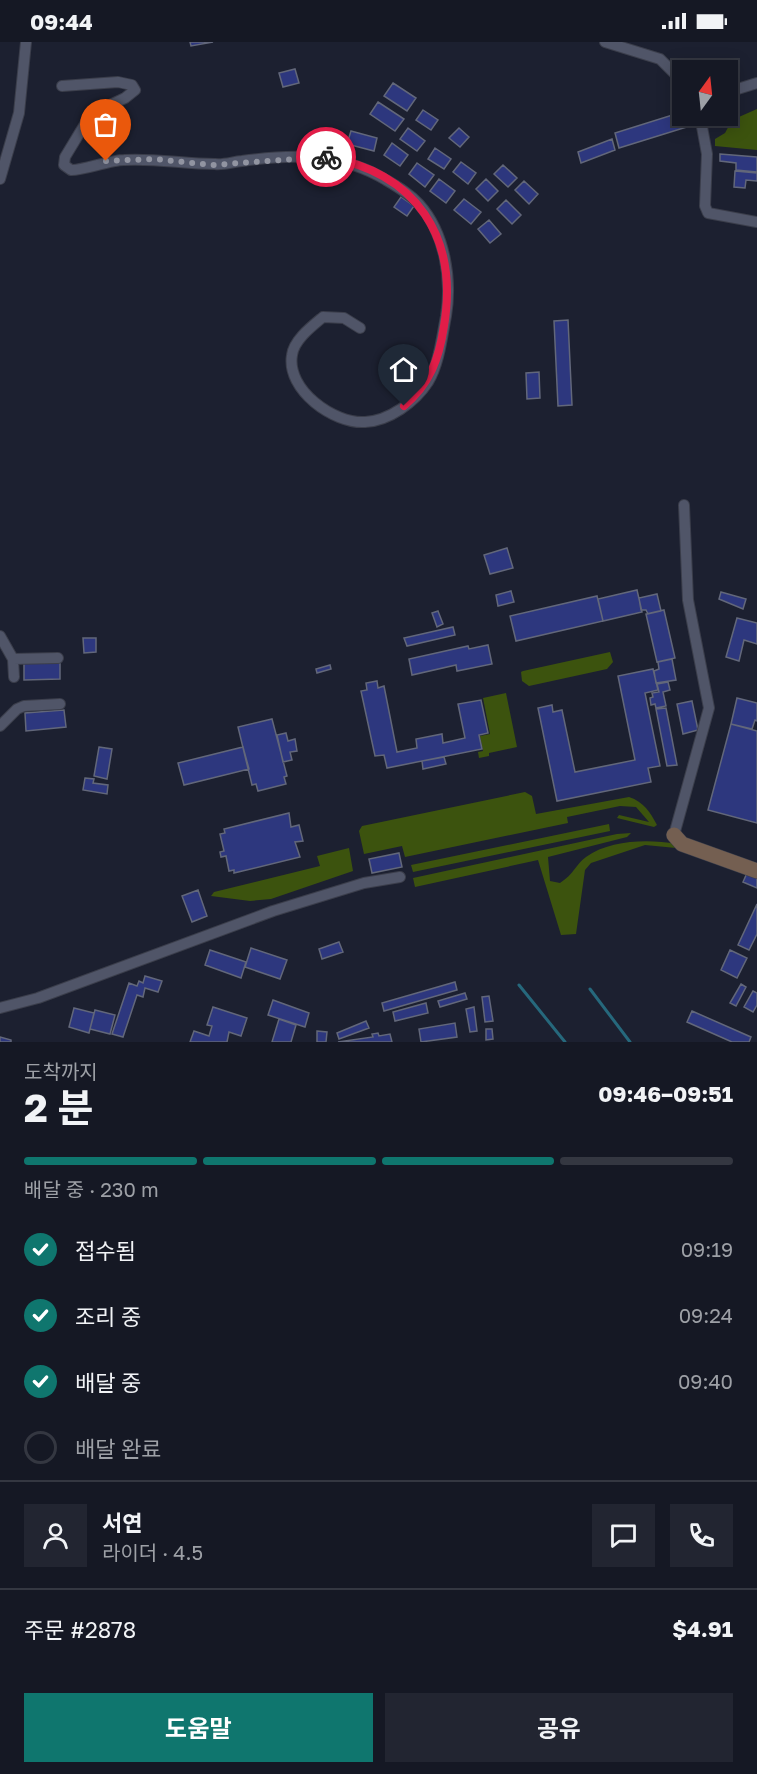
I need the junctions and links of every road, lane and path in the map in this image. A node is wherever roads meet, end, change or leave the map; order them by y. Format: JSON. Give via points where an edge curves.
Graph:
{"nodes":[{"id":1,"x":26,"y":42,"type":"edge"},
{"id":2,"x":605,"y":42,"type":"edge"},
{"id":3,"x":672,"y":71,"type":"edge"},
{"id":4,"x":757,"y":83,"type":"edge"},
{"id":5,"x":62,"y":86,"type":"dead end"},
{"id":6,"x":738,"y":89,"type":"edge"},
{"id":7,"x":702,"y":126,"type":"edge"},
{"id":8,"x":0,"y":179,"type":"edge"},
{"id":9,"x":757,"y":222,"type":"edge"},
{"id":10,"x":360,"y":328,"type":"dead end"},
{"id":11,"x":684,"y":505,"type":"dead end"},
{"id":12,"x":0,"y":636,"type":"edge"},
{"id":13,"x":13,"y":658,"type":"junction"},
{"id":14,"x":58,"y":658,"type":"dead end"},
{"id":15,"x":14,"y":677,"type":"dead end"},
{"id":16,"x":60,"y":704,"type":"dead end"},
{"id":17,"x":0,"y":726,"type":"edge"},
{"id":18,"x":674,"y":834,"type":"joint"},
{"id":19,"x":757,"y":871,"type":"edge"},
{"id":20,"x":400,"y":878,"type":"dead end"},
{"id":21,"x":0,"y":1008,"type":"edge"}],
"edges":[{"from":1,"to":8,"type":"street","via":[[19,113]]},
{"from":2,"to":3,"type":"street","via":[[660,59]]},
{"from":4,"to":6,"type":"street"},
{"from":5,"to":10,"type":"street","via":[[118,82],[132,84],[135,90],[91,114],[65,157],[64,165],[71,170],[116,160],[155,159],[212,165],[317,156],[370,170],[410,196],[434,228],[445,261],[448,292],[443,334],[433,371],[423,388],[392,414],[362,423],[321,408],[295,376],[291,361],[297,342],[322,317],[344,318]]},
{"from":7,"to":9,"type":"street","via":[[707,154],[708,213]]},
{"from":11,"to":18,"type":"street","via":[[688,600],[709,708]]},
{"from":12,"to":13,"type":"street"},
{"from":13,"to":14,"type":"street"},
{"from":13,"to":15,"type":"street"},
{"from":16,"to":17,"type":"street","via":[[24,706]]},
{"from":18,"to":19,"type":"street","via":[[682,844]]},
{"from":20,"to":21,"type":"street","via":[[364,883],[273,911],[38,998]]}]}
